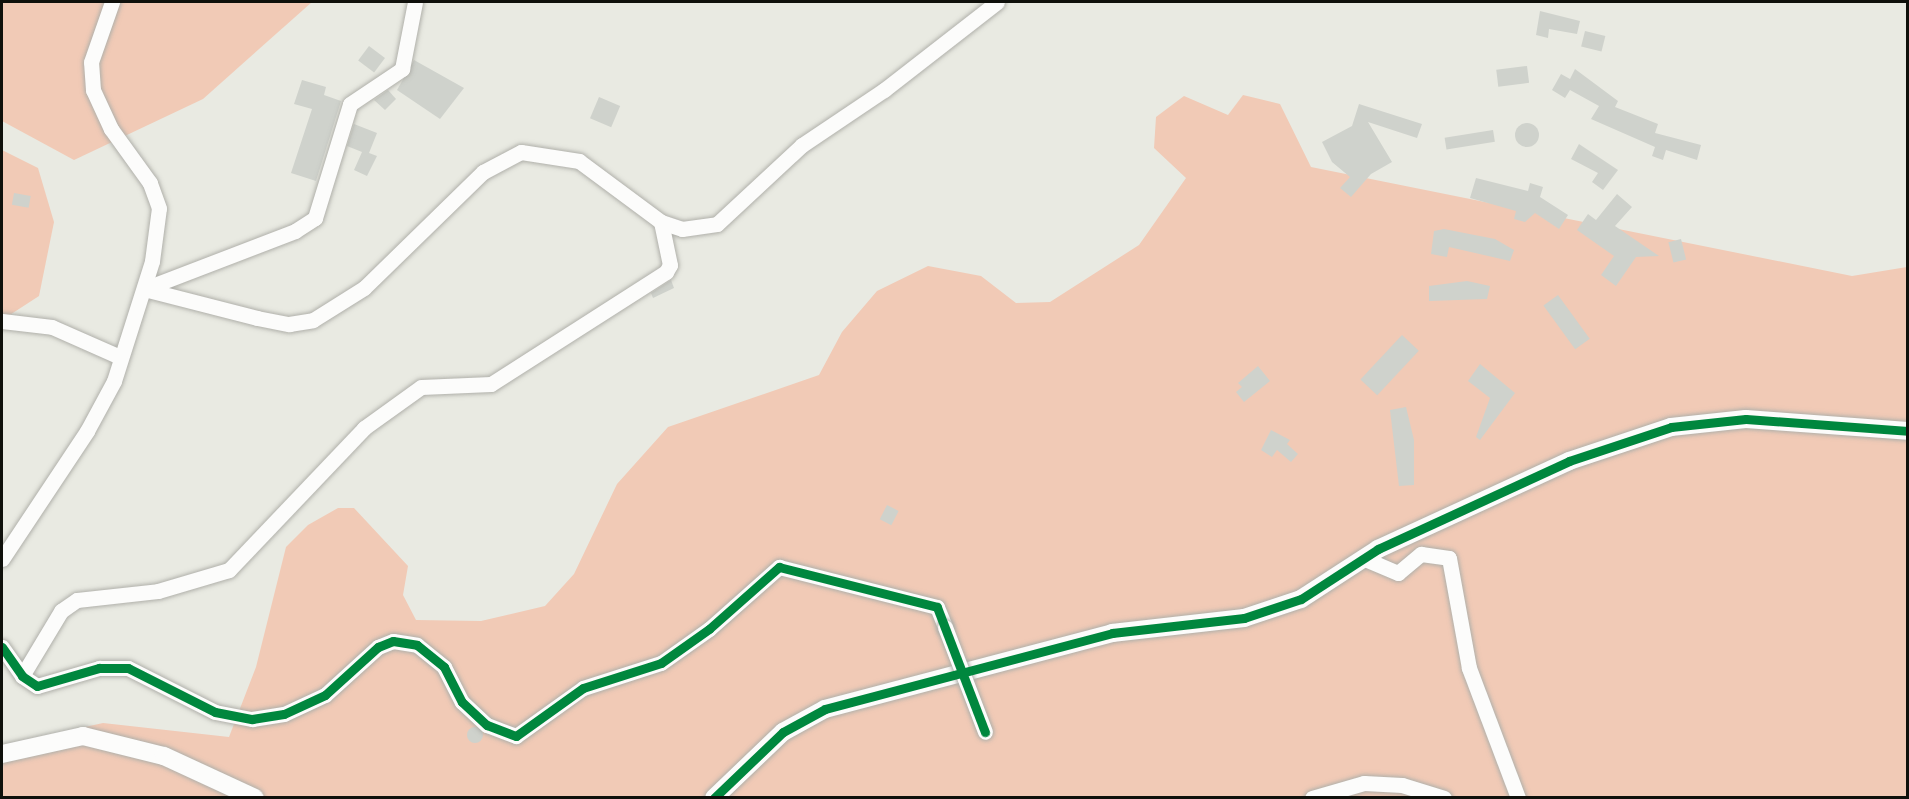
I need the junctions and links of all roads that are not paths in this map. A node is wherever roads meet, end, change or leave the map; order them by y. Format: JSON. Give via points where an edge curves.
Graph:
{"nodes":[{"id":1,"x":112,"y":2,"type":"edge"},
{"id":2,"x":415,"y":2,"type":"edge"},
{"id":3,"x":997,"y":2,"type":"edge"},
{"id":4,"x":661,"y":222,"type":"junction"},
{"id":5,"x":144,"y":289,"type":"junction"},
{"id":6,"x":2,"y":321,"type":"edge"},
{"id":7,"x":120,"y":357,"type":"junction"},
{"id":8,"x":1908,"y":431,"type":"edge"},
{"id":9,"x":2,"y":559,"type":"edge"},
{"id":10,"x":1365,"y":559,"type":"junction"},
{"id":11,"x":2,"y":647,"type":"edge"},
{"id":12,"x":22,"y":676,"type":"junction"},
{"id":13,"x":985,"y":732,"type":"dead end"},
{"id":14,"x":2,"y":754,"type":"edge"},
{"id":15,"x":255,"y":798,"type":"edge"},
{"id":16,"x":714,"y":798,"type":"edge"},
{"id":17,"x":1312,"y":798,"type":"edge"},
{"id":18,"x":1444,"y":798,"type":"edge"},
{"id":19,"x":1518,"y":798,"type":"edge"}],
"edges":[{"from":1,"to":5,"type":"street","via":[[91,62],[93,90],[111,129],[150,183],[159,208]]},
{"from":2,"to":5,"type":"street","via":[[402,69],[350,104],[315,218],[296,231]]},
{"from":3,"to":4,"type":"street","via":[[884,90],[802,145],[717,224],[690,229]]},
{"from":4,"to":5,"type":"street","via":[[579,161],[521,152],[483,172],[364,288],[313,320],[289,324]]},
{"from":4,"to":12,"type":"street","via":[[670,265],[666,272],[491,384],[421,387],[364,429],[229,570],[158,591],[77,600],[61,611]]},
{"from":5,"to":7,"type":"street"},
{"from":6,"to":7,"type":"street","via":[[52,327]]},
{"from":7,"to":9,"type":"street","via":[[87,431]]},
{"from":8,"to":10,"type":"street","via":[[1716,419],[1671,427],[1569,461]]},
{"from":10,"to":16,"type":"street","via":[[1301,599],[1244,618],[1112,633],[825,709],[783,732]]},
{"from":10,"to":19,"type":"street","via":[[1398,573],[1421,554],[1449,558],[1469,668]]},
{"from":11,"to":12,"type":"street"},
{"from":12,"to":13,"type":"street","bridge":true,"via":[[37,686],[99,668],[128,668],[215,712],[252,719],[284,714],[325,695],[378,647],[393,641],[417,645],[444,667],[462,702],[479,718],[516,736],[582,688],[661,663],[779,567],[937,607]]},
{"from":14,"to":15,"type":"street","via":[[83,736],[164,756]]},
{"from":17,"to":18,"type":"street","via":[[1364,783],[1402,785]]}]}
